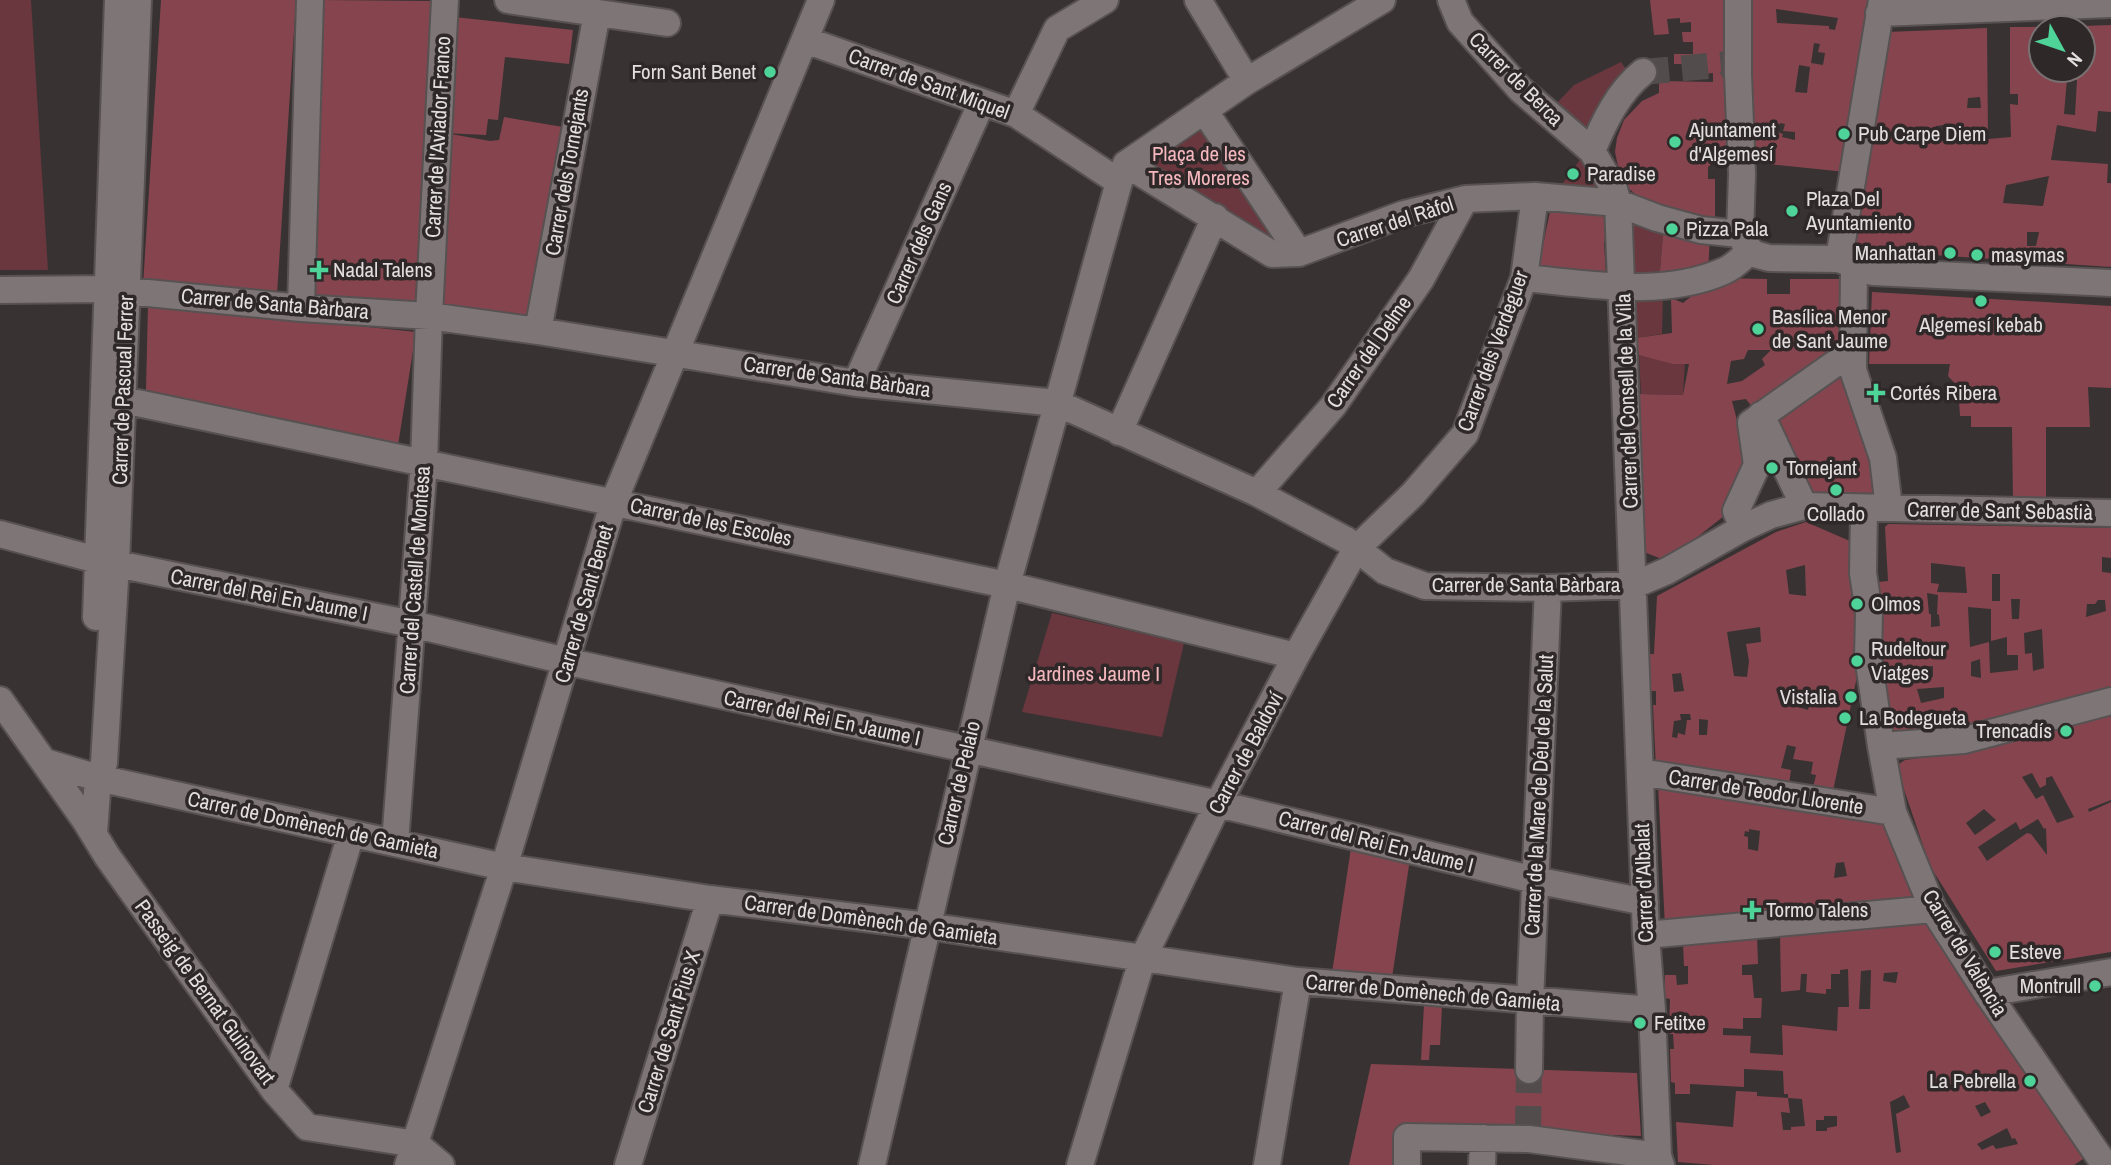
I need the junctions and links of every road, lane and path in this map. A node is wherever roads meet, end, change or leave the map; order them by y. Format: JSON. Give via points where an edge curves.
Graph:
{"nodes":[{"id":1,"x":118,"y":0,"type":"edge"},
{"id":2,"x":138,"y":0,"type":"edge"},
{"id":3,"x":310,"y":0,"type":"edge"},
{"id":4,"x":445,"y":0,"type":"edge"},
{"id":5,"x":508,"y":0,"type":"edge"},
{"id":6,"x":821,"y":0,"type":"edge"},
{"id":7,"x":1105,"y":0,"type":"edge"},
{"id":8,"x":1198,"y":0,"type":"edge"},
{"id":9,"x":1382,"y":0,"type":"edge"},
{"id":10,"x":1451,"y":0,"type":"edge"},
{"id":11,"x":1738,"y":0,"type":"edge"},
{"id":12,"x":2111,"y":4,"type":"edge"},
{"id":13,"x":1880,"y":7,"type":"edge"},
{"id":14,"x":597,"y":13,"type":"junction"},
{"id":15,"x":667,"y":23,"type":"dead end"},
{"id":16,"x":805,"y":40,"type":"junction"},
{"id":17,"x":1643,"y":72,"type":"tunnel mouth"},
{"id":18,"x":1247,"y":82,"type":"junction"},
{"id":19,"x":982,"y":102,"type":"junction"},
{"id":20,"x":1204,"y":110,"type":"junction"},
{"id":21,"x":1016,"y":114,"type":"junction"},
{"id":22,"x":1592,"y":151,"type":"junction"},
{"id":23,"x":1123,"y":173,"type":"junction"},
{"id":24,"x":1535,"y":196,"type":"junction"},
{"id":25,"x":1465,"y":200,"type":"junction"},
{"id":26,"x":1618,"y":203,"type":"junction"},
{"id":27,"x":1214,"y":217,"type":"junction"},
{"id":28,"x":1738,"y":239,"type":"junction"},
{"id":29,"x":1299,"y":254,"type":"junction"},
{"id":30,"x":1846,"y":262,"type":"junction"},
{"id":31,"x":1524,"y":278,"type":"junction"},
{"id":32,"x":2111,"y":283,"type":"edge"},
{"id":33,"x":1622,"y":287,"type":"junction"},
{"id":34,"x":0,"y":290,"type":"edge"},
{"id":35,"x":117,"y":290,"type":"junction"},
{"id":36,"x":301,"y":308,"type":"junction"},
{"id":37,"x":429,"y":316,"type":"junction"},
{"id":38,"x":538,"y":331,"type":"junction"},
{"id":39,"x":1853,"y":351,"type":"junction"},
{"id":40,"x":674,"y":353,"type":"junction"},
{"id":41,"x":856,"y":383,"type":"junction"},
{"id":42,"x":122,"y":400,"type":"junction"},
{"id":43,"x":1057,"y":403,"type":"junction"},
{"id":44,"x":1761,"y":415,"type":"junction"},
{"id":45,"x":1119,"y":432,"type":"junction"},
{"id":46,"x":424,"y":462,"type":"junction"},
{"id":47,"x":1257,"y":493,"type":"junction"},
{"id":48,"x":614,"y":501,"type":"junction"},
{"id":49,"x":1804,"y":506,"type":"junction"},
{"id":50,"x":1876,"y":508,"type":"junction"},
{"id":51,"x":2111,"y":513,"type":"edge"},
{"id":52,"x":1743,"y":528,"type":"junction"},
{"id":53,"x":0,"y":534,"type":"edge"},
{"id":54,"x":1356,"y":549,"type":"junction"},
{"id":55,"x":106,"y":562,"type":"junction"},
{"id":56,"x":1007,"y":585,"type":"junction"},
{"id":57,"x":1548,"y":588,"type":"junction"},
{"id":58,"x":1633,"y":592,"type":"junction"},
{"id":59,"x":412,"y":624,"type":"junction"},
{"id":60,"x":1296,"y":656,"type":"junction"},
{"id":61,"x":567,"y":661,"type":"junction"},
{"id":62,"x":0,"y":700,"type":"edge"},
{"id":63,"x":2111,"y":701,"type":"edge"},
{"id":64,"x":1881,"y":746,"type":"junction"},
{"id":65,"x":967,"y":750,"type":"junction"},
{"id":66,"x":45,"y":762,"type":"junction"},
{"id":67,"x":1640,"y":772,"type":"junction"},
{"id":68,"x":98,"y":778,"type":"junction"},
{"id":69,"x":1219,"y":804,"type":"junction"},
{"id":70,"x":1893,"y":811,"type":"junction"},
{"id":71,"x":94,"y":834,"type":"junction"},
{"id":72,"x":351,"y":834,"type":"junction"},
{"id":73,"x":394,"y":843,"type":"junction"},
{"id":74,"x":505,"y":867,"type":"junction"},
{"id":75,"x":1535,"y":880,"type":"junction"},
{"id":76,"x":710,"y":899,"type":"junction"},
{"id":77,"x":1645,"y":902,"type":"junction"},
{"id":78,"x":1933,"y":909,"type":"junction"},
{"id":79,"x":926,"y":926,"type":"junction"},
{"id":80,"x":1646,"y":935,"type":"junction"},
{"id":81,"x":1142,"y":960,"type":"junction"},
{"id":82,"x":2111,"y":972,"type":"edge"},
{"id":83,"x":1298,"y":981,"type":"junction"},
{"id":84,"x":1987,"y":993,"type":"junction"},
{"id":85,"x":1530,"y":1002,"type":"junction"},
{"id":86,"x":1652,"y":1010,"type":"junction"},
{"id":87,"x":1529,"y":1070,"type":"tunnel mouth"},
{"id":88,"x":274,"y":1090,"type":"junction"},
{"id":89,"x":1483,"y":1138,"type":"junction"},
{"id":90,"x":412,"y":1154,"type":"edge"},
{"id":91,"x":1659,"y":1160,"type":"edge"},
{"id":92,"x":441,"y":1165,"type":"edge"},
{"id":93,"x":628,"y":1165,"type":"edge"},
{"id":94,"x":872,"y":1165,"type":"edge"},
{"id":95,"x":1080,"y":1165,"type":"edge"},
{"id":96,"x":1267,"y":1165,"type":"edge"},
{"id":97,"x":1407,"y":1165,"type":"edge"},
{"id":98,"x":1482,"y":1165,"type":"edge"},
{"id":99,"x":2105,"y":1165,"type":"edge"}],
"edges":[{"from":1,"to":35,"type":"street","name":"Carrer de Pascual Ferrer"},
{"from":2,"to":35,"type":"street","name":"Carrer de Pascual Ferrer"},
{"from":3,"to":36,"type":"street"},
{"from":4,"to":37,"type":"street","name":"Carrer de l'Aviador Franco"},
{"from":5,"to":14,"type":"street"},
{"from":6,"to":16,"type":"street","name":"Carrer de Sant Benet"},
{"from":7,"to":21,"type":"street","via":[[1057,29]]},
{"from":8,"to":18,"type":"street"},
{"from":9,"to":18,"type":"street"},
{"from":10,"to":22,"type":"street","name":"Carrer de Berca","via":[[1460,22],[1521,90]]},
{"from":11,"to":28,"type":"street","via":[[1742,174]]},
{"from":12,"to":13,"type":"street"},
{"from":13,"to":30,"type":"street","name":"Carrer de València"},
{"from":14,"to":15,"type":"street"},
{"from":14,"to":38,"type":"street","name":"Carrer dels Tornejants"},
{"from":16,"to":19,"type":"street","name":"Carrer de Sant Miquel"},
{"from":16,"to":40,"type":"street","name":"Carrer de Sant Benet"},
{"from":17,"to":22,"type":"street","via":[[1629,83]]},
{"from":18,"to":20,"type":"street"},
{"from":19,"to":21,"type":"street","name":"Carrer de Sant Miquel"},
{"from":19,"to":41,"type":"street","name":"Carrer dels Gans"},
{"from":20,"to":23,"type":"street"},
{"from":20,"to":29,"type":"street"},
{"from":21,"to":23,"type":"street","name":"Carrer de Sant Miquel"},
{"from":22,"to":26,"type":"street","name":"Carrer de Berca"},
{"from":23,"to":27,"type":"street"},
{"from":23,"to":43,"type":"street","name":"Carrer de Pelaio"},
{"from":24,"to":25,"type":"street","name":"Carrer del Ràfol"},
{"from":24,"to":26,"type":"street","name":"Carrer del Ràfol"},
{"from":24,"to":31,"type":"street","name":"Carrer dels Verdeguer"},
{"from":25,"to":29,"type":"street","name":"Carrer del Ràfol","via":[[1404,214]]},
{"from":25,"to":47,"type":"street","name":"Carrer del Delme","via":[[1421,279],[1333,406]]},
{"from":26,"to":28,"type":"street","name":"Carrer del Ràfol"},
{"from":26,"to":33,"type":"street","name":"Carrer del Consell de la Vila"},
{"from":27,"to":29,"type":"street","via":[[1272,254]]},
{"from":27,"to":45,"type":"street"},
{"from":28,"to":30,"type":"street","name":"Carrer del Ràfol","via":[[1769,258]]},
{"from":28,"to":33,"type":"street","via":[[1727,270],[1691,282]]},
{"from":30,"to":32,"type":"street","name":"Carrer del Ràfol","via":[[1873,272]]},
{"from":30,"to":39,"type":"street","name":"Carrer de València"},
{"from":31,"to":33,"type":"street"},
{"from":31,"to":54,"type":"street","name":"Carrer dels Verdeguer","via":[[1465,434],[1413,494]]},
{"from":33,"to":58,"type":"street","name":"Carrer del Consell de la Vila"},
{"from":34,"to":35,"type":"street","name":"Carrer de Santa Bàrbara"},
{"from":35,"to":36,"type":"street","name":"Carrer de Santa Bàrbara"},
{"from":35,"to":42,"type":"street","name":"Carrer de Pascual Ferrer"},
{"from":35,"to":55,"type":"street","name":"Carrer de Pascual Ferrer"},
{"from":36,"to":37,"type":"street","name":"Carrer de Santa Bàrbara"},
{"from":37,"to":38,"type":"street","name":"Carrer de Santa Bàrbara"},
{"from":37,"to":46,"type":"street","name":"Carrer del Castell de Montesa"},
{"from":38,"to":40,"type":"street","name":"Carrer de Santa Bàrbara"},
{"from":39,"to":44,"type":"street"},
{"from":39,"to":50,"type":"street","name":"Carrer de València","via":[[1853,370],[1883,458]]},
{"from":40,"to":41,"type":"street","name":"Carrer de Santa Bàrbara"},
{"from":40,"to":48,"type":"street","name":"Carrer de Sant Benet"},
{"from":41,"to":43,"type":"street","name":"Carrer de Santa Bàrbara"},
{"from":42,"to":46,"type":"street","name":"Carrer de les Escoles"},
{"from":42,"to":55,"type":"street","name":"Carrer de Pascual Ferrer"},
{"from":43,"to":45,"type":"street","name":"Carrer de Santa Bàrbara"},
{"from":43,"to":56,"type":"street","name":"Carrer de Pelaio"},
{"from":44,"to":49,"type":"street"},
{"from":44,"to":52,"type":"street","via":[[1751,423],[1757,465],[1736,511]]},
{"from":45,"to":47,"type":"street","name":"Carrer de Santa Bàrbara"},
{"from":46,"to":48,"type":"street","name":"Carrer de les Escoles"},
{"from":46,"to":59,"type":"street","name":"Carrer del Castell de Montesa"},
{"from":47,"to":54,"type":"street","name":"Carrer de Santa Bàrbara"},
{"from":48,"to":56,"type":"street","name":"Carrer de les Escoles"},
{"from":48,"to":61,"type":"street","name":"Carrer de Sant Benet"},
{"from":49,"to":50,"type":"street","name":"Carrer de Sant Sebastià"},
{"from":49,"to":52,"type":"street","name":"Carrer de Sant Sebastià"},
{"from":50,"to":51,"type":"street","name":"Carrer de Sant Sebastià"},
{"from":50,"to":64,"type":"street","name":"Carrer de València","via":[[1863,573],[1869,613],[1868,656]]},
{"from":52,"to":58,"type":"street","name":"Carrer de Sant Sebastià"},
{"from":53,"to":55,"type":"street","name":"Carrer del Rei En Jaume I"},
{"from":54,"to":57,"type":"street","name":"Carrer de Santa Bàrbara","via":[[1385,572],[1425,586]]},
{"from":54,"to":60,"type":"street","name":"Carrer de Baldoví"},
{"from":55,"to":59,"type":"street","name":"Carrer del Rei En Jaume I"},
{"from":55,"to":68,"type":"street","name":"Carrer de Pascual Ferrer","via":[[104,763]]},
{"from":56,"to":60,"type":"street","name":"Carrer de les Escoles"},
{"from":56,"to":65,"type":"street","name":"Carrer de Pelaio"},
{"from":57,"to":58,"type":"street","name":"Carrer de Santa Bàrbara"},
{"from":57,"to":75,"type":"street","name":"Carrer de la Mare de Déu de la Salut"},
{"from":58,"to":67,"type":"street","name":"Carrer d'Albalat"},
{"from":59,"to":61,"type":"street","name":"Carrer del Rei En Jaume I"},
{"from":59,"to":73,"type":"street","name":"Carrer del Castell de Montesa"},
{"from":60,"to":69,"type":"street","name":"Carrer de Baldoví"},
{"from":61,"to":65,"type":"street","name":"Carrer del Rei En Jaume I"},
{"from":61,"to":74,"type":"street","name":"Carrer de Sant Benet"},
{"from":62,"to":66,"type":"street","name":"Passeig de Bernat Guinovart"},
{"from":63,"to":64,"type":"street","via":[[1965,740]]},
{"from":64,"to":70,"type":"street","name":"Carrer de València"},
{"from":65,"to":69,"type":"street","name":"Carrer del Rei En Jaume I"},
{"from":65,"to":79,"type":"street","name":"Carrer de Pelaio"},
{"from":66,"to":68,"type":"street"},
{"from":66,"to":71,"type":"street","name":"Passeig de Bernat Guinovart"},
{"from":67,"to":70,"type":"street","name":"Carrer de Teodor Llorente"},
{"from":67,"to":77,"type":"street","name":"Carrer d'Albalat"},
{"from":68,"to":71,"type":"street","name":"Carrer de Pascual Ferrer"},
{"from":68,"to":72,"type":"street","name":"Carrer de Domènech de Gamieta"},
{"from":69,"to":75,"type":"street","name":"Carrer del Rei En Jaume I"},
{"from":69,"to":81,"type":"street","name":"Carrer de Baldoví"},
{"from":70,"to":78,"type":"street","name":"Carrer de València"},
{"from":71,"to":88,"type":"street","name":"Passeig de Bernat Guinovart"},
{"from":72,"to":73,"type":"street","name":"Carrer de Domènech de Gamieta"},
{"from":72,"to":88,"type":"street"},
{"from":73,"to":74,"type":"street","name":"Carrer de Domènech de Gamieta"},
{"from":74,"to":76,"type":"street","name":"Carrer de Domènech de Gamieta"},
{"from":74,"to":90,"type":"street","name":"Carrer de Sant Benet"},
{"from":75,"to":77,"type":"street","name":"Carrer del Rei En Jaume I"},
{"from":75,"to":85,"type":"street","name":"Carrer de la Mare de Déu de la Salut"},
{"from":76,"to":79,"type":"street","name":"Carrer de Domènech de Gamieta"},
{"from":76,"to":93,"type":"street","name":"Carrer de Sant Pius X"},
{"from":77,"to":80,"type":"street","name":"Carrer d'Albalat"},
{"from":78,"to":80,"type":"street"},
{"from":78,"to":84,"type":"street","name":"Carrer de València"},
{"from":79,"to":81,"type":"street","name":"Carrer de Domènech de Gamieta"},
{"from":79,"to":94,"type":"street","name":"Carrer de Pelaio"},
{"from":80,"to":86,"type":"street","name":"Carrer d'Albalat"},
{"from":81,"to":83,"type":"street","name":"Carrer de Domènech de Gamieta"},
{"from":81,"to":95,"type":"street","name":"Carrer de Baldoví"},
{"from":82,"to":84,"type":"street"},
{"from":83,"to":85,"type":"street","name":"Carrer de Domènech de Gamieta"},
{"from":83,"to":96,"type":"street"},
{"from":84,"to":99,"type":"street","name":"Carrer de València"},
{"from":85,"to":86,"type":"street","name":"Carrer de Domènech de Gamieta"},
{"from":85,"to":87,"type":"street","name":"Carrer de la Mare de Déu de la Salut"},
{"from":86,"to":91,"type":"street","name":"Carrer d'Albalat"},
{"from":88,"to":90,"type":"street","name":"Passeig de Bernat Guinovart","via":[[307,1127]]},
{"from":89,"to":91,"type":"street","via":[[1528,1135]]},
{"from":89,"to":97,"type":"street","via":[[1407,1137]]},
{"from":89,"to":98,"type":"street"},
{"from":90,"to":92,"type":"street"}]}
